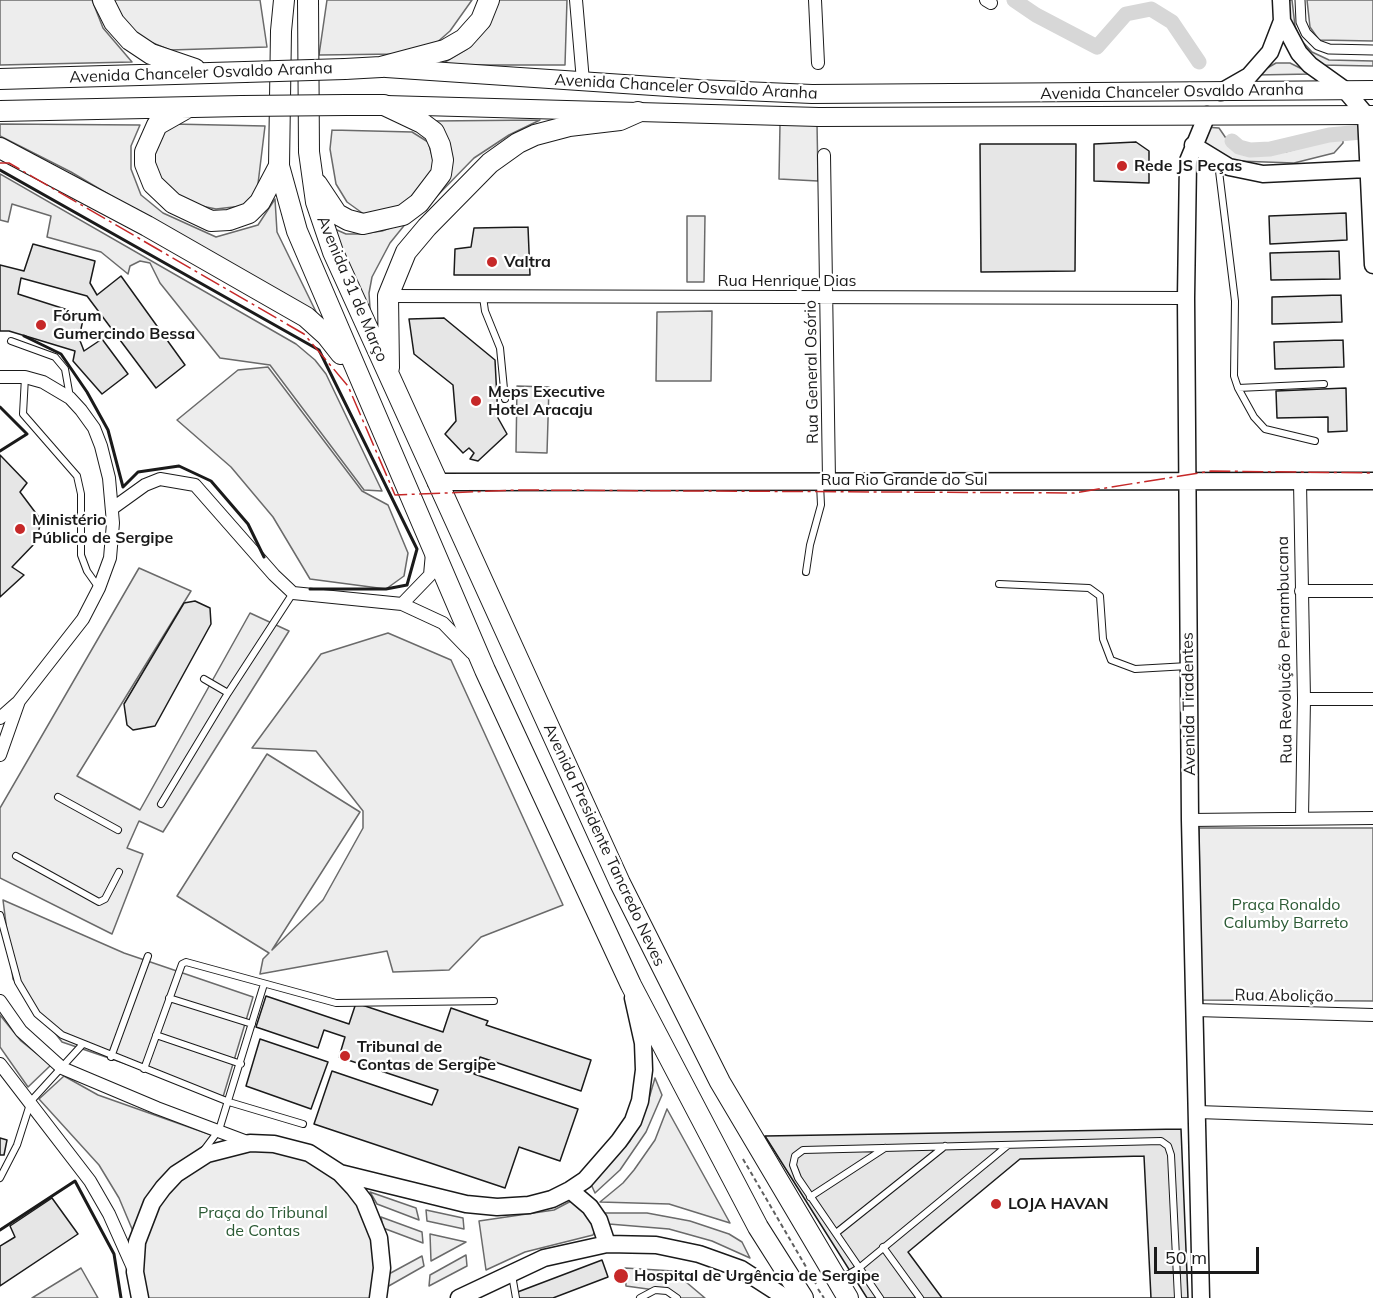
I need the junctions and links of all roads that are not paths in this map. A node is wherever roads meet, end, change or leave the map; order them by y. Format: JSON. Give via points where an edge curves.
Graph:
{"nodes":[{"id":1,"x":103,"y":0,"type":"edge"},
{"id":2,"x":273,"y":0,"type":"edge"},
{"id":3,"x":284,"y":0,"type":"edge"},
{"id":4,"x":308,"y":0,"type":"edge"},
{"id":5,"x":318,"y":0,"type":"edge"},
{"id":6,"x":489,"y":0,"type":"edge"},
{"id":7,"x":576,"y":0,"type":"edge"},
{"id":8,"x":815,"y":0,"type":"edge"},
{"id":9,"x":1281,"y":0,"type":"edge"},
{"id":10,"x":1300,"y":0,"type":"edge"},
{"id":11,"x":308,"y":21,"type":"junction"},
{"id":12,"x":1282,"y":21,"type":"junction"},
{"id":13,"x":281,"y":31,"type":"junction"},
{"id":14,"x":1373,"y":50,"type":"edge"},
{"id":15,"x":818,"y":63,"type":"dead end"},
{"id":16,"x":381,"y":67,"type":"junction"},
{"id":17,"x":212,"y":73,"type":"junction"},
{"id":18,"x":0,"y":79,"type":"edge"},
{"id":19,"x":583,"y":81,"type":"junction"},
{"id":20,"x":1345,"y":90,"type":"junction"},
{"id":21,"x":1373,"y":90,"type":"edge"},
{"id":22,"x":1221,"y":92,"type":"junction"},
{"id":23,"x":384,"y":105,"type":"junction"},
{"id":24,"x":187,"y":108,"type":"junction"},
{"id":25,"x":0,"y":111,"type":"edge"},
{"id":26,"x":638,"y":112,"type":"junction"},
{"id":27,"x":1207,"y":115,"type":"junction"},
{"id":28,"x":1368,"y":118,"type":"edge"},
{"id":29,"x":1193,"y":145,"type":"junction"},
{"id":30,"x":0,"y":148,"type":"edge"},
{"id":31,"x":824,"y":155,"type":"dead end"},
{"id":32,"x":1218,"y":162,"type":"junction"},
{"id":33,"x":279,"y":166,"type":"junction"},
{"id":34,"x":311,"y":174,"type":"junction"},
{"id":35,"x":1369,"y":177,"type":"edge"},
{"id":36,"x":1373,"y":259,"type":"edge"},
{"id":37,"x":1373,"y":265,"type":"edge"},
{"id":38,"x":388,"y":296,"type":"junction"},
{"id":39,"x":483,"y":296,"type":"junction"},
{"id":40,"x":828,"y":298,"type":"junction"},
{"id":41,"x":1186,"y":298,"type":"junction"},
{"id":42,"x":11,"y":341,"type":"dead end"},
{"id":43,"x":356,"y":372,"type":"junction"},
{"id":44,"x":0,"y":377,"type":"edge"},
{"id":45,"x":25,"y":377,"type":"junction"},
{"id":46,"x":389,"y":377,"type":"junction"},
{"id":47,"x":1324,"y":384,"type":"dead end"},
{"id":48,"x":1238,"y":388,"type":"junction"},
{"id":49,"x":70,"y":398,"type":"junction"},
{"id":50,"x":505,"y":399,"type":"dead end"},
{"id":51,"x":1315,"y":441,"type":"dead end"},
{"id":52,"x":825,"y":480,"type":"junction"},
{"id":53,"x":1186,"y":480,"type":"junction"},
{"id":54,"x":1373,"y":481,"type":"edge"},
{"id":55,"x":436,"y":482,"type":"junction"},
{"id":56,"x":1300,"y":482,"type":"junction"},
{"id":57,"x":113,"y":508,"type":"junction"},
{"id":58,"x":433,"y":546,"type":"junction"},
{"id":59,"x":806,"y":573,"type":"dead end"},
{"id":60,"x":999,"y":584,"type":"dead end"},
{"id":61,"x":99,"y":588,"type":"junction"},
{"id":62,"x":1302,"y":591,"type":"junction"},
{"id":63,"x":1373,"y":591,"type":"edge"},
{"id":64,"x":293,"y":593,"type":"junction"},
{"id":65,"x":402,"y":604,"type":"junction"},
{"id":66,"x":1188,"y":666,"type":"junction"},
{"id":67,"x":485,"y":670,"type":"junction"},
{"id":68,"x":204,"y":679,"type":"dead end"},
{"id":69,"x":228,"y":693,"type":"junction"},
{"id":70,"x":1304,"y":699,"type":"junction"},
{"id":71,"x":1373,"y":699,"type":"edge"},
{"id":72,"x":19,"y":701,"type":"junction"},
{"id":73,"x":0,"y":718,"type":"edge"},
{"id":74,"x":0,"y":755,"type":"edge"},
{"id":75,"x":58,"y":797,"type":"dead end"},
{"id":76,"x":161,"y":804,"type":"dead end"},
{"id":77,"x":1302,"y":818,"type":"junction"},
{"id":78,"x":1373,"y":818,"type":"edge"},
{"id":79,"x":1190,"y":820,"type":"junction"},
{"id":80,"x":118,"y":830,"type":"dead end"},
{"id":81,"x":16,"y":856,"type":"dead end"},
{"id":82,"x":119,"y":872,"type":"dead end"},
{"id":83,"x":0,"y":915,"type":"edge"},
{"id":84,"x":148,"y":956,"type":"dead end"},
{"id":85,"x":264,"y":984,"type":"junction"},
{"id":86,"x":631,"y":985,"type":"junction"},
{"id":87,"x":169,"y":998,"type":"junction"},
{"id":88,"x":0,"y":1001,"type":"edge"},
{"id":89,"x":494,"y":1001,"type":"dead end"},
{"id":90,"x":1195,"y":1010,"type":"junction"},
{"id":91,"x":1373,"y":1015,"type":"edge"},
{"id":92,"x":252,"y":1024,"type":"junction"},
{"id":93,"x":156,"y":1035,"type":"junction"},
{"id":94,"x":82,"y":1045,"type":"junction"},
{"id":95,"x":111,"y":1056,"type":"junction"},
{"id":96,"x":0,"y":1064,"type":"edge"},
{"id":97,"x":241,"y":1064,"type":"junction"},
{"id":98,"x":62,"y":1068,"type":"junction"},
{"id":99,"x":144,"y":1069,"type":"junction"},
{"id":100,"x":31,"y":1101,"type":"junction"},
{"id":101,"x":229,"y":1102,"type":"junction"},
{"id":102,"x":1198,"y":1112,"type":"junction"},
{"id":103,"x":1373,"y":1118,"type":"edge"},
{"id":104,"x":303,"y":1124,"type":"dead end"},
{"id":105,"x":219,"y":1130,"type":"junction"},
{"id":106,"x":250,"y":1143,"type":"junction"},
{"id":107,"x":945,"y":1146,"type":"junction"},
{"id":108,"x":1006,"y":1146,"type":"junction"},
{"id":109,"x":885,"y":1148,"type":"junction"},
{"id":110,"x":194,"y":1162,"type":"junction"},
{"id":111,"x":339,"y":1173,"type":"junction"},
{"id":112,"x":0,"y":1178,"type":"edge"},
{"id":113,"x":570,"y":1190,"type":"junction"},
{"id":114,"x":810,"y":1197,"type":"junction"},
{"id":115,"x":836,"y":1233,"type":"junction"},
{"id":116,"x":607,"y":1244,"type":"junction"},
{"id":117,"x":883,"y":1247,"type":"junction"},
{"id":118,"x":859,"y":1268,"type":"junction"},
{"id":119,"x":135,"y":1272,"type":"junction"},
{"id":120,"x":512,"y":1272,"type":"junction"},
{"id":121,"x":843,"y":1290,"type":"edge"},
{"id":122,"x":140,"y":1298,"type":"edge"},
{"id":123,"x":378,"y":1298,"type":"edge"},
{"id":124,"x":459,"y":1298,"type":"edge"},
{"id":125,"x":516,"y":1298,"type":"edge"},
{"id":126,"x":640,"y":1298,"type":"edge"},
{"id":127,"x":677,"y":1298,"type":"edge"},
{"id":128,"x":786,"y":1298,"type":"edge"},
{"id":129,"x":802,"y":1298,"type":"edge"},
{"id":130,"x":880,"y":1298,"type":"edge"},
{"id":131,"x":920,"y":1298,"type":"edge"},
{"id":132,"x":1178,"y":1298,"type":"edge"},
{"id":133,"x":1201,"y":1298,"type":"edge"}],
"edges":[{"from":1,"to":17,"type":"main road","via":[[114,22],[130,40],[151,54]]},
{"from":2,"to":13,"type":"main road"},
{"from":3,"to":13,"type":"main road"},
{"from":4,"to":11,"type":"main road","name":"Avenida 31 de Março"},
{"from":5,"to":11,"type":"main road"},
{"from":6,"to":16,"type":"main road","via":[[481,20],[464,39],[445,50]]},
{"from":7,"to":19,"type":"street"},
{"from":8,"to":15,"type":"street"},
{"from":9,"to":12,"type":"street"},
{"from":10,"to":14,"type":"street","via":[[1301,22],[1318,45]]},
{"from":11,"to":34,"type":"main road","name":"Avenida 31 de Março"},
{"from":12,"to":20,"type":"street","via":[[1299,53]]},
{"from":12,"to":22,"type":"street","via":[[1262,64],[1241,82]]},
{"from":13,"to":33,"type":"main road","name":"Avenida 31 de Março"},
{"from":16,"to":17,"type":"main road","name":"Avenida Chanceler Osvaldo Aranha","bridge":true},
{"from":16,"to":19,"type":"main road","name":"Avenida Chanceler Osvaldo Aranha"},
{"from":17,"to":18,"type":"main road","name":"Avenida Chanceler Osvaldo Aranha"},
{"from":19,"to":22,"type":"main road","name":"Avenida Chanceler Osvaldo Aranha","via":[[812,94]]},
{"from":20,"to":21,"type":"main road","name":"Avenida Chanceler Osvaldo Aranha"},
{"from":20,"to":22,"type":"main road","name":"Avenida Chanceler Osvaldo Aranha"},
{"from":20,"to":28,"type":"street"},
{"from":23,"to":24,"type":"main road","name":"Avenida Chanceler Osvaldo Aranha","bridge":true},
{"from":23,"to":26,"type":"main road","name":"Avenida Chanceler Osvaldo Aranha"},
{"from":23,"to":34,"type":"main road","via":[[422,123],[434,132],[440,145],[441,174],[419,203],[403,215],[382,221],[363,224],[348,220],[337,214]]},
{"from":24,"to":25,"type":"main road","name":"Avenida Chanceler Osvaldo Aranha"},
{"from":24,"to":33,"type":"main road","via":[[157,125],[145,152],[144,164],[153,184],[173,203],[211,221],[229,220],[249,213],[260,202]]},
{"from":26,"to":27,"type":"main road","name":"Avenida Chanceler Osvaldo Aranha","via":[[819,117]]},
{"from":26,"to":38,"type":"main road","via":[[620,120],[535,135],[504,152],[406,252]]},
{"from":27,"to":28,"type":"main road","name":"Avenida Chanceler Osvaldo Aranha"},
{"from":27,"to":29,"type":"street","name":"Avenida Tiradentes"},
{"from":28,"to":35,"type":"street"},
{"from":29,"to":32,"type":"street"},
{"from":29,"to":41,"type":"street","name":"Avenida Tiradentes","via":[[1187,172]]},
{"from":30,"to":43,"type":"main road","via":[[306,317]]},
{"from":31,"to":40,"type":"street","name":"Rua General Osório"},
{"from":32,"to":35,"type":"street","via":[[1263,174]]},
{"from":32,"to":48,"type":"lane","via":[[1234,290],[1234,376]]},
{"from":33,"to":43,"type":"main road","name":"Avenida 31 de Março","via":[[297,231]]},
{"from":34,"to":46,"type":"main road","name":"Avenida 31 de Março","via":[[327,235]]},
{"from":35,"to":36,"type":"street"},
{"from":36,"to":37,"type":"street"},
{"from":38,"to":39,"type":"street","name":"Rua Henrique Dias"},
{"from":38,"to":46,"type":"main road"},
{"from":39,"to":40,"type":"street","name":"Rua Henrique Dias"},
{"from":39,"to":50,"type":"lane","via":[[500,348]]},
{"from":40,"to":41,"type":"street","name":"Rua Henrique Dias"},
{"from":40,"to":52,"type":"street","name":"Rua General Osório"},
{"from":41,"to":53,"type":"street","name":"Avenida Tiradentes"},
{"from":42,"to":49,"type":"lane","via":[[55,357],[65,369]]},
{"from":43,"to":58,"type":"main road","name":"Avenida Presidente Tancredo Neves"},
{"from":44,"to":45,"type":"street"},
{"from":45,"to":49,"type":"street","via":[[43,382]]},
{"from":45,"to":61,"type":"lane","via":[[23,414],[77,476],[81,494],[81,555]]},
{"from":46,"to":55,"type":"main road","name":"Avenida Presidente Tancredo Neves"},
{"from":47,"to":48,"type":"lane"},
{"from":48,"to":51,"type":"lane","via":[[1265,429]]},
{"from":49,"to":57,"type":"street","via":[[94,428]]},
{"from":52,"to":53,"type":"street","name":"Rua Rio Grande do Sul"},
{"from":52,"to":55,"type":"street","name":"Rua Rio Grande do Sul"},
{"from":52,"to":59,"type":"lane"},
{"from":53,"to":56,"type":"street","name":"Rua Rio Grande do Sul"},
{"from":53,"to":66,"type":"street","name":"Avenida Tiradentes"},
{"from":54,"to":56,"type":"street","name":"Rua Rio Grande do Sul"},
{"from":55,"to":121,"type":"main road","name":"Avenida Presidente Tancredo Neves","via":[[625,894],[720,1082]]},
{"from":56,"to":62,"type":"street","name":"Rua Revolução Pernambucana"},
{"from":57,"to":61,"type":"street","via":[[110,558]]},
{"from":57,"to":64,"type":"street","via":[[145,484],[160,479],[195,485]]},
{"from":58,"to":65,"type":"street","via":[[430,575]]},
{"from":58,"to":67,"type":"main road","name":"Avenida Presidente Tancredo Neves"},
{"from":60,"to":66,"type":"lane","via":[[1089,588],[1100,596],[1102,639],[1111,660],[1135,669]]},
{"from":61,"to":72,"type":"street","via":[[76,628]]},
{"from":62,"to":63,"type":"street"},
{"from":62,"to":70,"type":"street","name":"Rua Revolução Pernambucana"},
{"from":64,"to":65,"type":"street"},
{"from":64,"to":69,"type":"lane"},
{"from":65,"to":67,"type":"street","via":[[443,623]]},
{"from":66,"to":79,"type":"street","name":"Avenida Tiradentes"},
{"from":67,"to":86,"type":"main road","name":"Avenida Presidente Tancredo Neves"},
{"from":68,"to":69,"type":"lane"},
{"from":69,"to":76,"type":"lane"},
{"from":70,"to":71,"type":"street"},
{"from":70,"to":77,"type":"street","name":"Rua Revolução Pernambucana"},
{"from":72,"to":73,"type":"street"},
{"from":72,"to":74,"type":"street"},
{"from":75,"to":80,"type":"lane"},
{"from":77,"to":78,"type":"street"},
{"from":77,"to":79,"type":"street"},
{"from":79,"to":90,"type":"street","name":"Avenida Tiradentes"},
{"from":81,"to":82,"type":"lane","via":[[101,902]]},
{"from":83,"to":94,"type":"lane","via":[[14,973],[28,1001],[48,1025]]},
{"from":84,"to":95,"type":"lane"},
{"from":85,"to":87,"type":"lane","via":[[186,962]]},
{"from":85,"to":89,"type":"lane","via":[[336,1003]]},
{"from":85,"to":92,"type":"lane"},
{"from":86,"to":113,"type":"street","via":[[643,1043],[640,1101],[619,1142]]},
{"from":86,"to":129,"type":"main road","name":"Avenida Presidente Tancredo Neves","via":[[758,1227]]},
{"from":87,"to":92,"type":"lane"},
{"from":87,"to":93,"type":"lane"},
{"from":88,"to":98,"type":"street","via":[[21,1031]]},
{"from":90,"to":91,"type":"street","name":"Rua Abolição"},
{"from":90,"to":102,"type":"street","name":"Avenida Tiradentes"},
{"from":92,"to":97,"type":"lane"},
{"from":93,"to":97,"type":"lane"},
{"from":93,"to":99,"type":"lane"},
{"from":94,"to":95,"type":"lane"},
{"from":94,"to":98,"type":"lane"},
{"from":95,"to":99,"type":"lane"},
{"from":96,"to":100,"type":"street"},
{"from":97,"to":101,"type":"lane"},
{"from":98,"to":100,"type":"lane"},
{"from":98,"to":105,"type":"street"},
{"from":99,"to":101,"type":"lane"},
{"from":100,"to":112,"type":"lane","via":[[17,1145]]},
{"from":100,"to":119,"type":"street","via":[[109,1214]]},
{"from":101,"to":104,"type":"lane"},
{"from":101,"to":105,"type":"lane"},
{"from":102,"to":103,"type":"street"},
{"from":102,"to":133,"type":"street","name":"Avenida Tiradentes"},
{"from":105,"to":106,"type":"street"},
{"from":105,"to":110,"type":"lane"},
{"from":106,"to":110,"type":"street","via":[[221,1149]]},
{"from":106,"to":111,"type":"street","via":[[292,1147]]},
{"from":107,"to":108,"type":"lane"},
{"from":107,"to":109,"type":"lane"},
{"from":107,"to":115,"type":"lane"},
{"from":108,"to":117,"type":"lane"},
{"from":108,"to":132,"type":"lane","via":[[1161,1141],[1168,1146]]},
{"from":109,"to":114,"type":"lane"},
{"from":109,"to":114,"type":"lane","via":[[803,1150],[795,1156],[793,1165]]},
{"from":110,"to":119,"type":"street","via":[[176,1174],[152,1203],[137,1242]]},
{"from":111,"to":113,"type":"street","via":[[487,1206],[529,1205]]},
{"from":111,"to":123,"type":"street","via":[[364,1201],[379,1238],[382,1269]]},
{"from":113,"to":116,"type":"street","via":[[590,1206]]},
{"from":114,"to":115,"type":"lane"},
{"from":115,"to":118,"type":"lane"},
{"from":116,"to":120,"type":"street","via":[[544,1258]]},
{"from":116,"to":128,"type":"street","via":[[656,1245],[699,1254],[741,1269]]},
{"from":117,"to":118,"type":"lane"},
{"from":117,"to":131,"type":"lane"},
{"from":118,"to":121,"type":"lane"},
{"from":118,"to":130,"type":"lane"},
{"from":119,"to":122,"type":"street"},
{"from":120,"to":124,"type":"street"},
{"from":120,"to":125,"type":"lane"},
{"from":126,"to":127,"type":"lane","via":[[655,1290],[667,1291]]}]}
